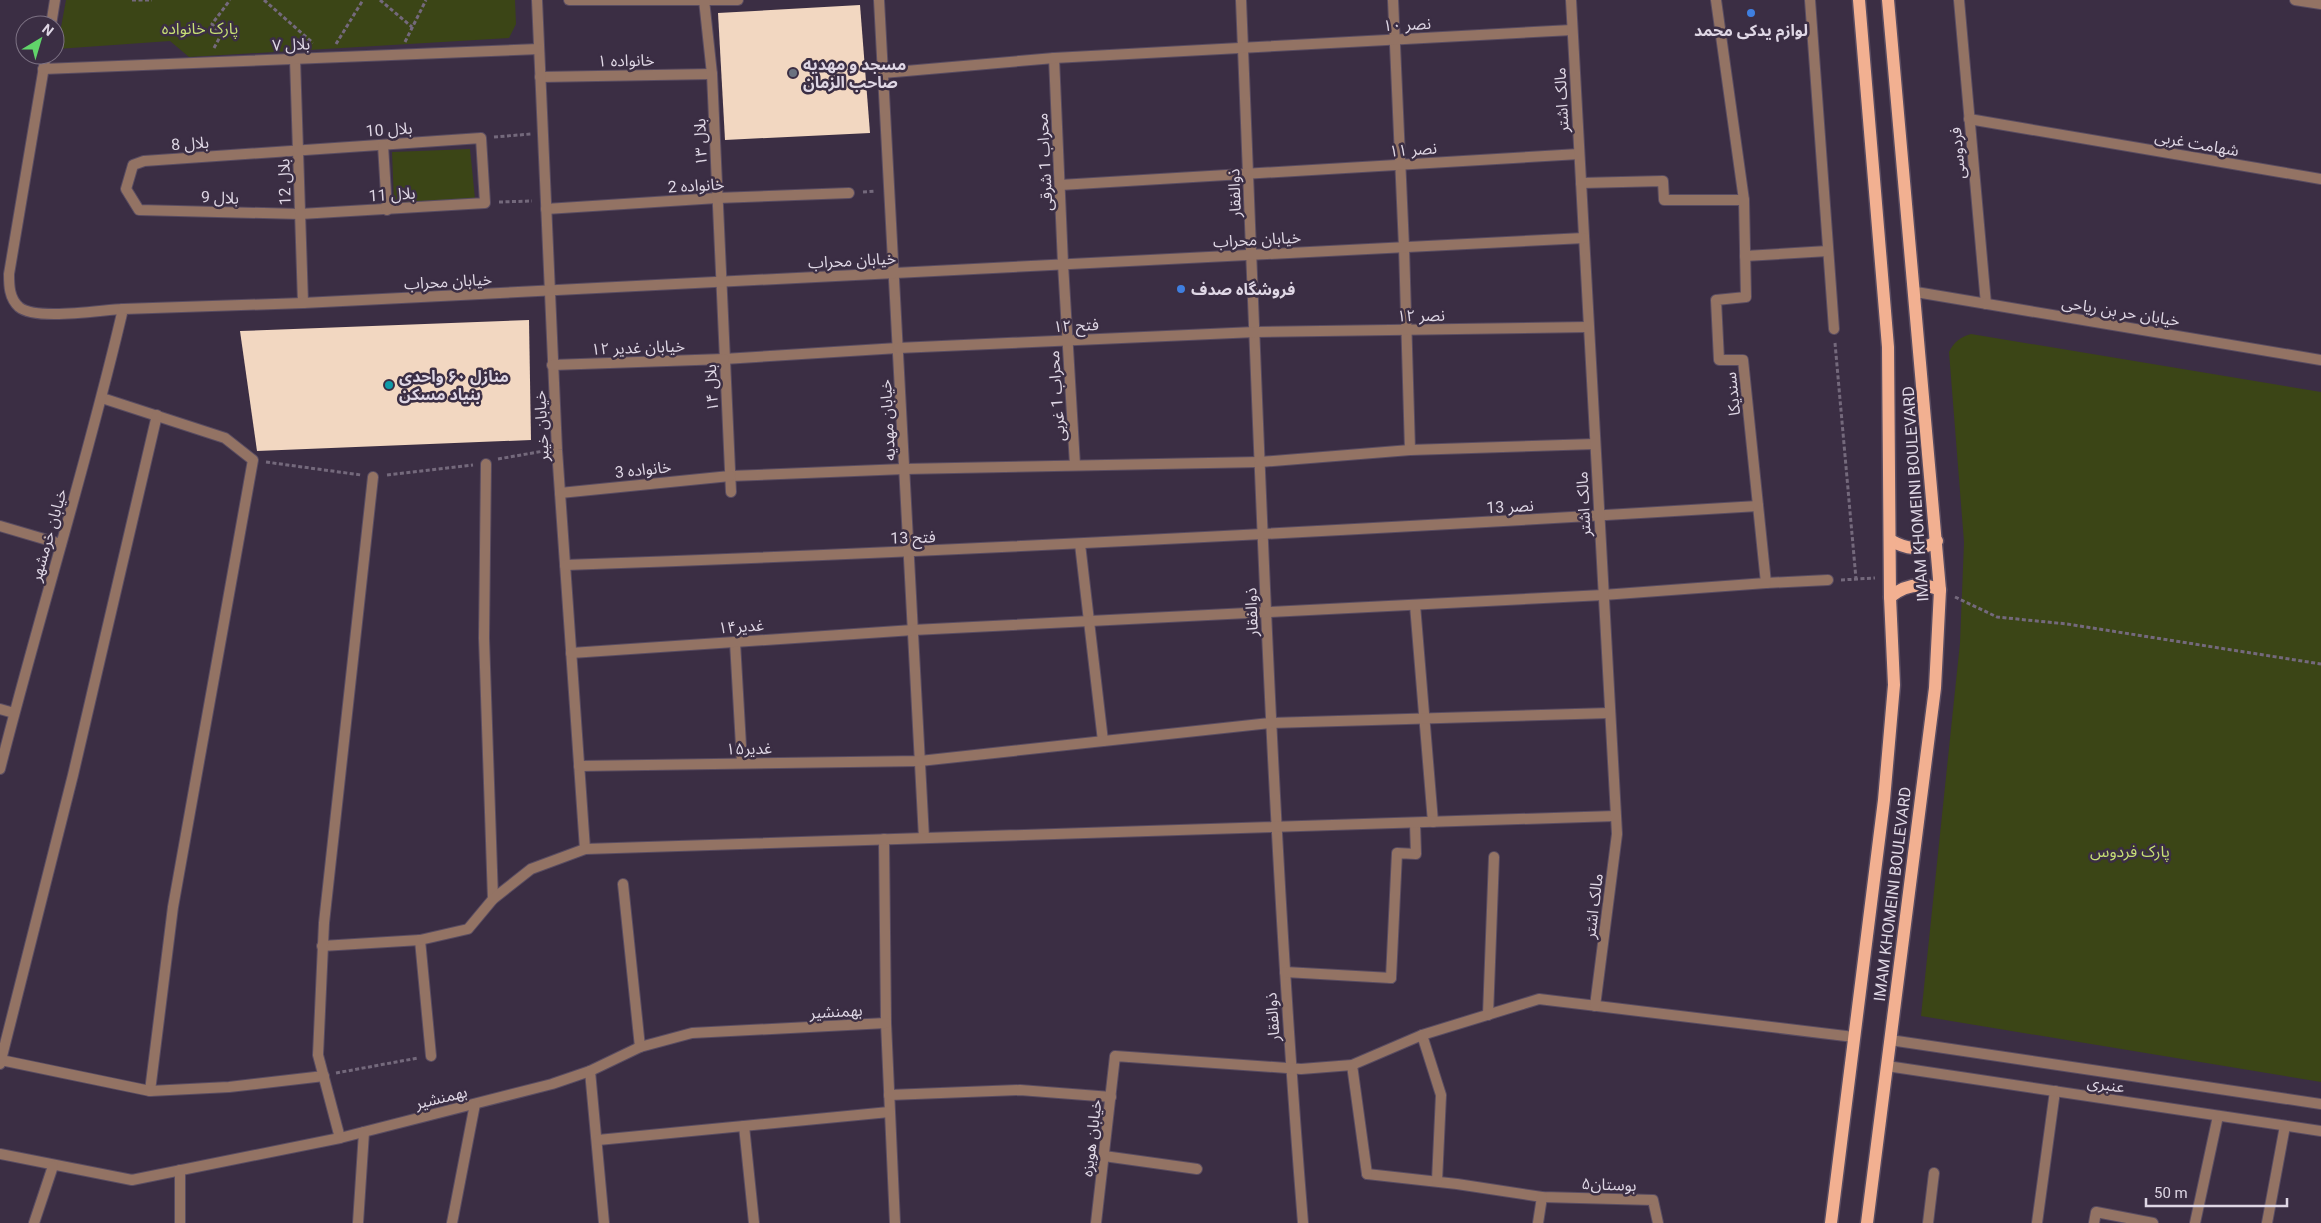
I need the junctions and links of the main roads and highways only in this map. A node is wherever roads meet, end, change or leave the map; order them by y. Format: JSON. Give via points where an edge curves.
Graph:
{"nodes":[{"id":1,"x":1859,"y":0,"type":"edge"},
{"id":2,"x":1888,"y":0,"type":"edge"},
{"id":3,"x":1890,"y":540,"type":"junction"},
{"id":4,"x":1937,"y":541,"type":"junction"},
{"id":5,"x":1940,"y":590,"type":"junction"},
{"id":6,"x":1890,"y":597,"type":"junction"},
{"id":7,"x":1831,"y":1223,"type":"edge"},
{"id":8,"x":1867,"y":1223,"type":"edge"}],
"edges":[{"from":1,"to":3,"type":"main road","name":"IMAM KHOMEINI BOULEVARD","via":[[1888,348]]},
{"from":2,"to":4,"type":"main road","name":"IMAM KHOMEINI BOULEVARD"},
{"from":3,"to":4,"type":"main road","via":[[1911,549],[1928,547]]},
{"from":3,"to":6,"type":"main road","name":"IMAM KHOMEINI BOULEVARD"},
{"from":4,"to":5,"type":"main road","name":"IMAM KHOMEINI BOULEVARD"},
{"from":5,"to":6,"type":"main road","via":[[1923,584],[1914,585]]},
{"from":5,"to":8,"type":"main road","name":"IMAM KHOMEINI BOULEVARD","via":[[1935,688]]},
{"from":6,"to":7,"type":"main road","name":"IMAM KHOMEINI BOULEVARD","via":[[1894,685],[1884,800]]}]}
